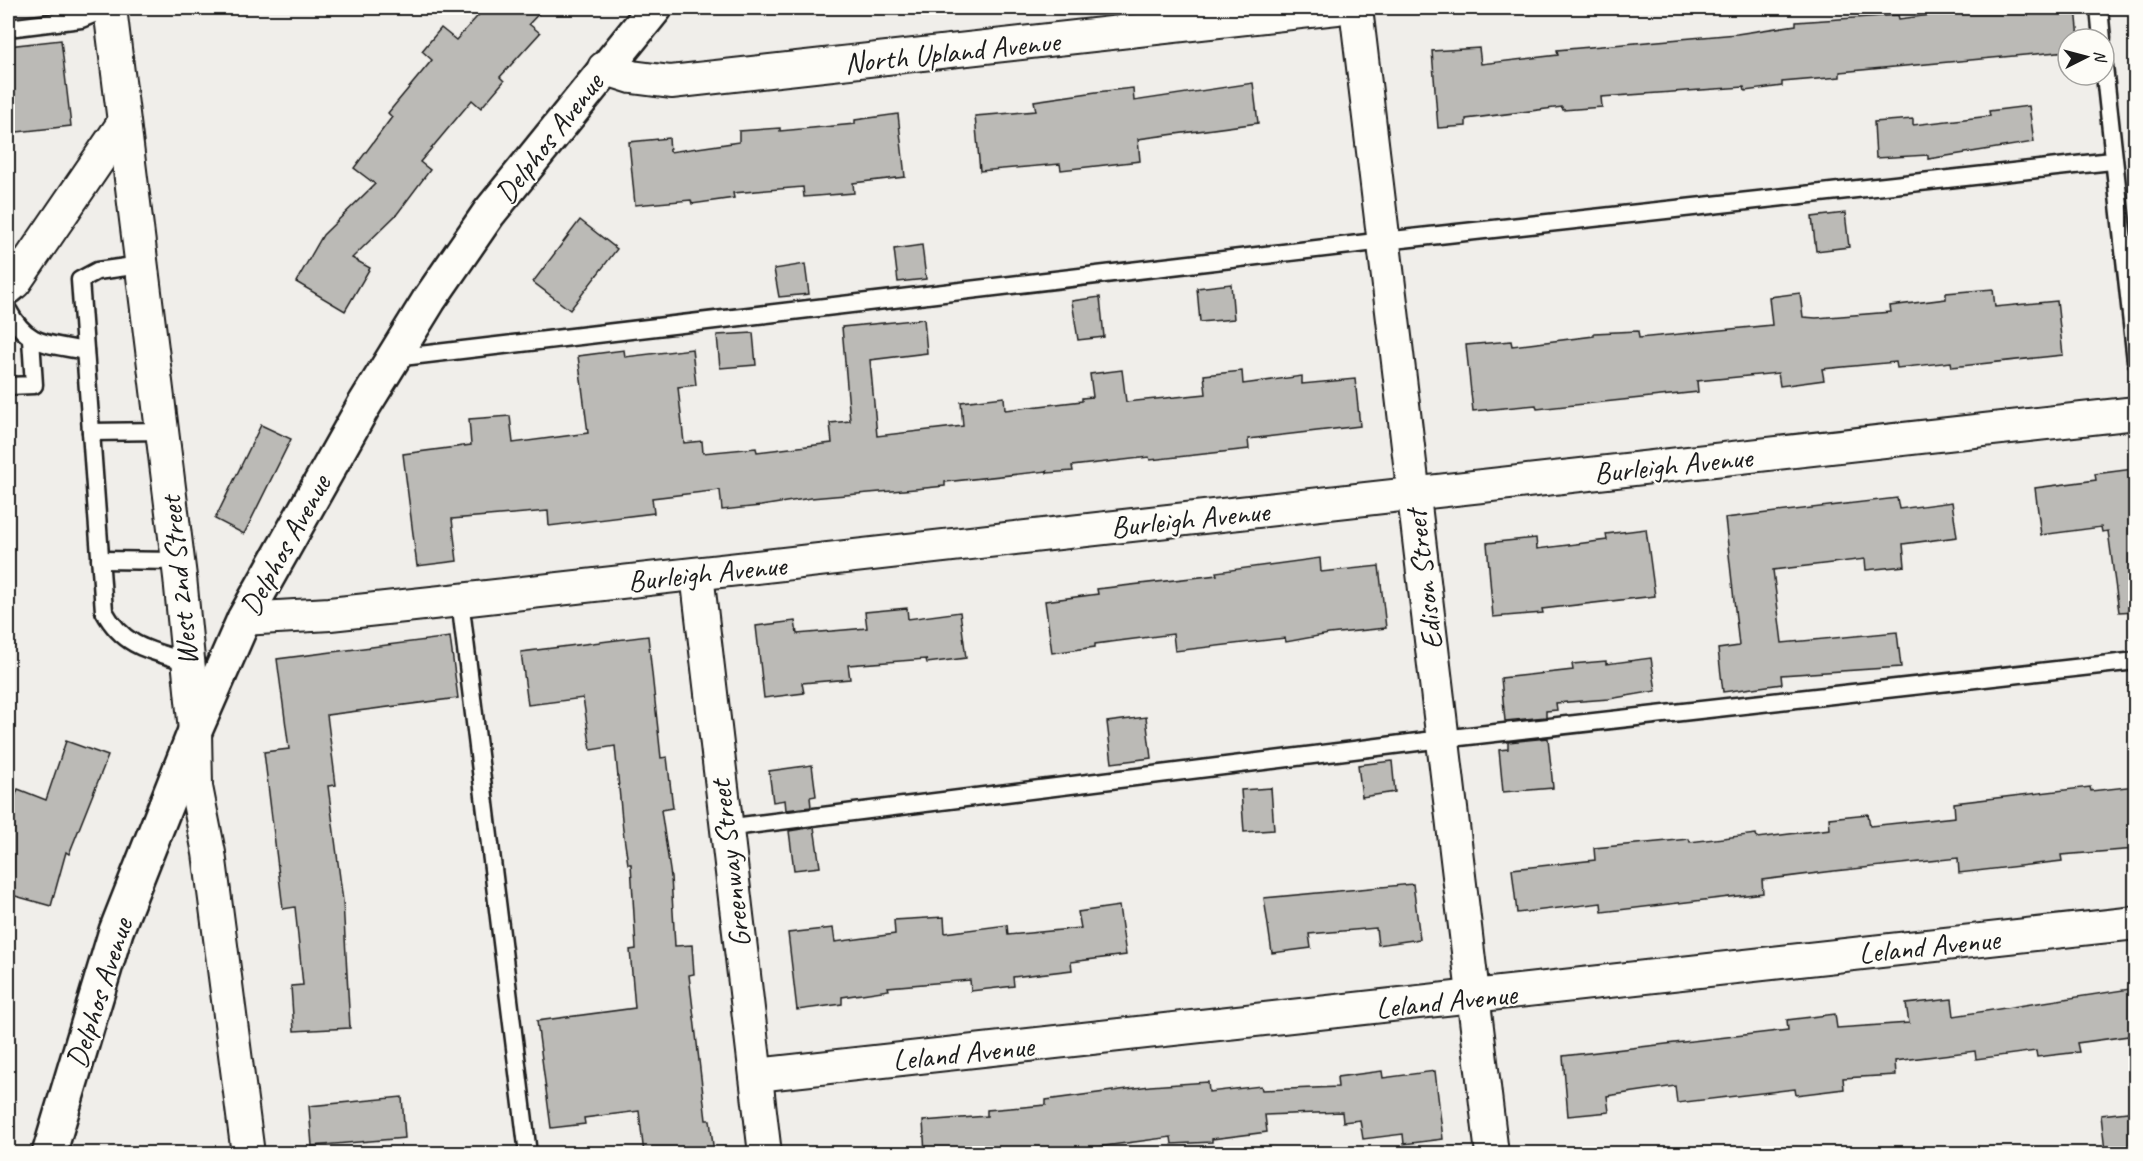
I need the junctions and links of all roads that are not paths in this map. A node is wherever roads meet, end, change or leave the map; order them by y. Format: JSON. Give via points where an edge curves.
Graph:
{"nodes":[{"id":1,"x":109,"y":8,"type":"edge"},
{"id":2,"x":655,"y":8,"type":"edge"},
{"id":3,"x":1337,"y":8,"type":"edge"},
{"id":4,"x":1356,"y":8,"type":"edge"},
{"id":5,"x":2099,"y":8,"type":"edge"},
{"id":6,"x":2101,"y":27,"type":"edge"},
{"id":7,"x":8,"y":28,"type":"edge"},
{"id":8,"x":604,"y":68,"type":"junction"},
{"id":9,"x":2106,"y":87,"type":"edge"},
{"id":10,"x":123,"y":124,"type":"junction"},
{"id":11,"x":2112,"y":161,"type":"junction"},
{"id":12,"x":1384,"y":241,"type":"junction"},
{"id":13,"x":141,"y":265,"type":"junction"},
{"id":14,"x":8,"y":288,"type":"edge"},
{"id":15,"x":8,"y":310,"type":"edge"},
{"id":16,"x":31,"y":339,"type":"junction"},
{"id":17,"x":85,"y":351,"type":"junction"},
{"id":18,"x":394,"y":357,"type":"junction"},
{"id":19,"x":2136,"y":361,"type":"edge"},
{"id":20,"x":8,"y":386,"type":"edge"},
{"id":21,"x":2136,"y":413,"type":"edge"},
{"id":22,"x":162,"y":431,"type":"junction"},
{"id":23,"x":91,"y":432,"type":"junction"},
{"id":24,"x":1414,"y":495,"type":"junction"},
{"id":25,"x":100,"y":560,"type":"junction"},
{"id":26,"x":178,"y":561,"type":"junction"},
{"id":27,"x":697,"y":574,"type":"junction"},
{"id":28,"x":460,"y":600,"type":"junction"},
{"id":29,"x":244,"y":618,"type":"junction"},
{"id":30,"x":2136,"y":661,"type":"edge"},
{"id":31,"x":189,"y":662,"type":"junction"},
{"id":32,"x":195,"y":731,"type":"junction"},
{"id":33,"x":1442,"y":739,"type":"junction"},
{"id":34,"x":725,"y":828,"type":"junction"},
{"id":35,"x":2136,"y":923,"type":"edge"},
{"id":36,"x":1472,"y":998,"type":"junction"},
{"id":37,"x":756,"y":1075,"type":"junction"},
{"id":38,"x":49,"y":1154,"type":"edge"},
{"id":39,"x":248,"y":1154,"type":"edge"},
{"id":40,"x":528,"y":1154,"type":"edge"},
{"id":41,"x":765,"y":1154,"type":"edge"},
{"id":42,"x":1492,"y":1154,"type":"edge"}],
"edges":[{"from":1,"to":7,"type":"lane","via":[[81,19]]},
{"from":1,"to":10,"type":"street","name":"West 2nd Street"},
{"from":2,"to":8,"type":"street","name":"Delphos Avenue"},
{"from":3,"to":8,"type":"street","name":"North Upland Avenue","via":[[670,82],[632,78]]},
{"from":4,"to":12,"type":"street","name":"Edison Street"},
{"from":5,"to":6,"type":"lane"},
{"from":8,"to":18,"type":"street","name":"Delphos Avenue","via":[[489,213]]},
{"from":9,"to":11,"type":"lane"},
{"from":10,"to":13,"type":"street","name":"West 2nd Street"},
{"from":10,"to":14,"type":"street"},
{"from":11,"to":12,"type":"lane"},
{"from":11,"to":19,"type":"lane"},
{"from":12,"to":18,"type":"lane"},
{"from":12,"to":24,"type":"street","name":"Edison Street"},
{"from":13,"to":17,"type":"lane","via":[[98,271],[80,280]]},
{"from":13,"to":22,"type":"street","name":"West 2nd Street"},
{"from":15,"to":16,"type":"lane","via":[[17,327]]},
{"from":16,"to":17,"type":"lane"},
{"from":16,"to":20,"type":"lane","via":[[34,385]]},
{"from":17,"to":23,"type":"lane"},
{"from":18,"to":29,"type":"street","name":"Delphos Avenue"},
{"from":21,"to":24,"type":"street","name":"Burleigh Avenue"},
{"from":22,"to":23,"type":"lane"},
{"from":22,"to":26,"type":"street","name":"West 2nd Street"},
{"from":23,"to":25,"type":"lane"},
{"from":24,"to":27,"type":"street","name":"Burleigh Avenue"},
{"from":24,"to":33,"type":"street","name":"Edison Street"},
{"from":25,"to":26,"type":"lane"},
{"from":25,"to":31,"type":"lane","via":[[104,612],[114,629],[140,648]]},
{"from":26,"to":31,"type":"street","name":"West 2nd Street"},
{"from":27,"to":28,"type":"street","name":"Burleigh Avenue"},
{"from":27,"to":34,"type":"street","name":"Greenway Street"},
{"from":28,"to":29,"type":"street","name":"Burleigh Avenue","via":[[330,614]]},
{"from":28,"to":40,"type":"lane"},
{"from":29,"to":32,"type":"street","name":"Delphos Avenue"},
{"from":30,"to":33,"type":"lane"},
{"from":31,"to":32,"type":"street","name":"West 2nd Street"},
{"from":32,"to":38,"type":"street","name":"Delphos Avenue","via":[[116,931]]},
{"from":32,"to":39,"type":"street","name":"West 2nd Street","via":[[196,787]]},
{"from":33,"to":34,"type":"lane"},
{"from":33,"to":36,"type":"street","name":"Edison Street"},
{"from":34,"to":37,"type":"street","name":"Greenway Street"},
{"from":35,"to":36,"type":"street","name":"Leland Avenue"},
{"from":36,"to":37,"type":"street","name":"Leland Avenue"},
{"from":36,"to":42,"type":"street","name":"Edison Street"},
{"from":37,"to":41,"type":"street","name":"Greenway Street"}]}
